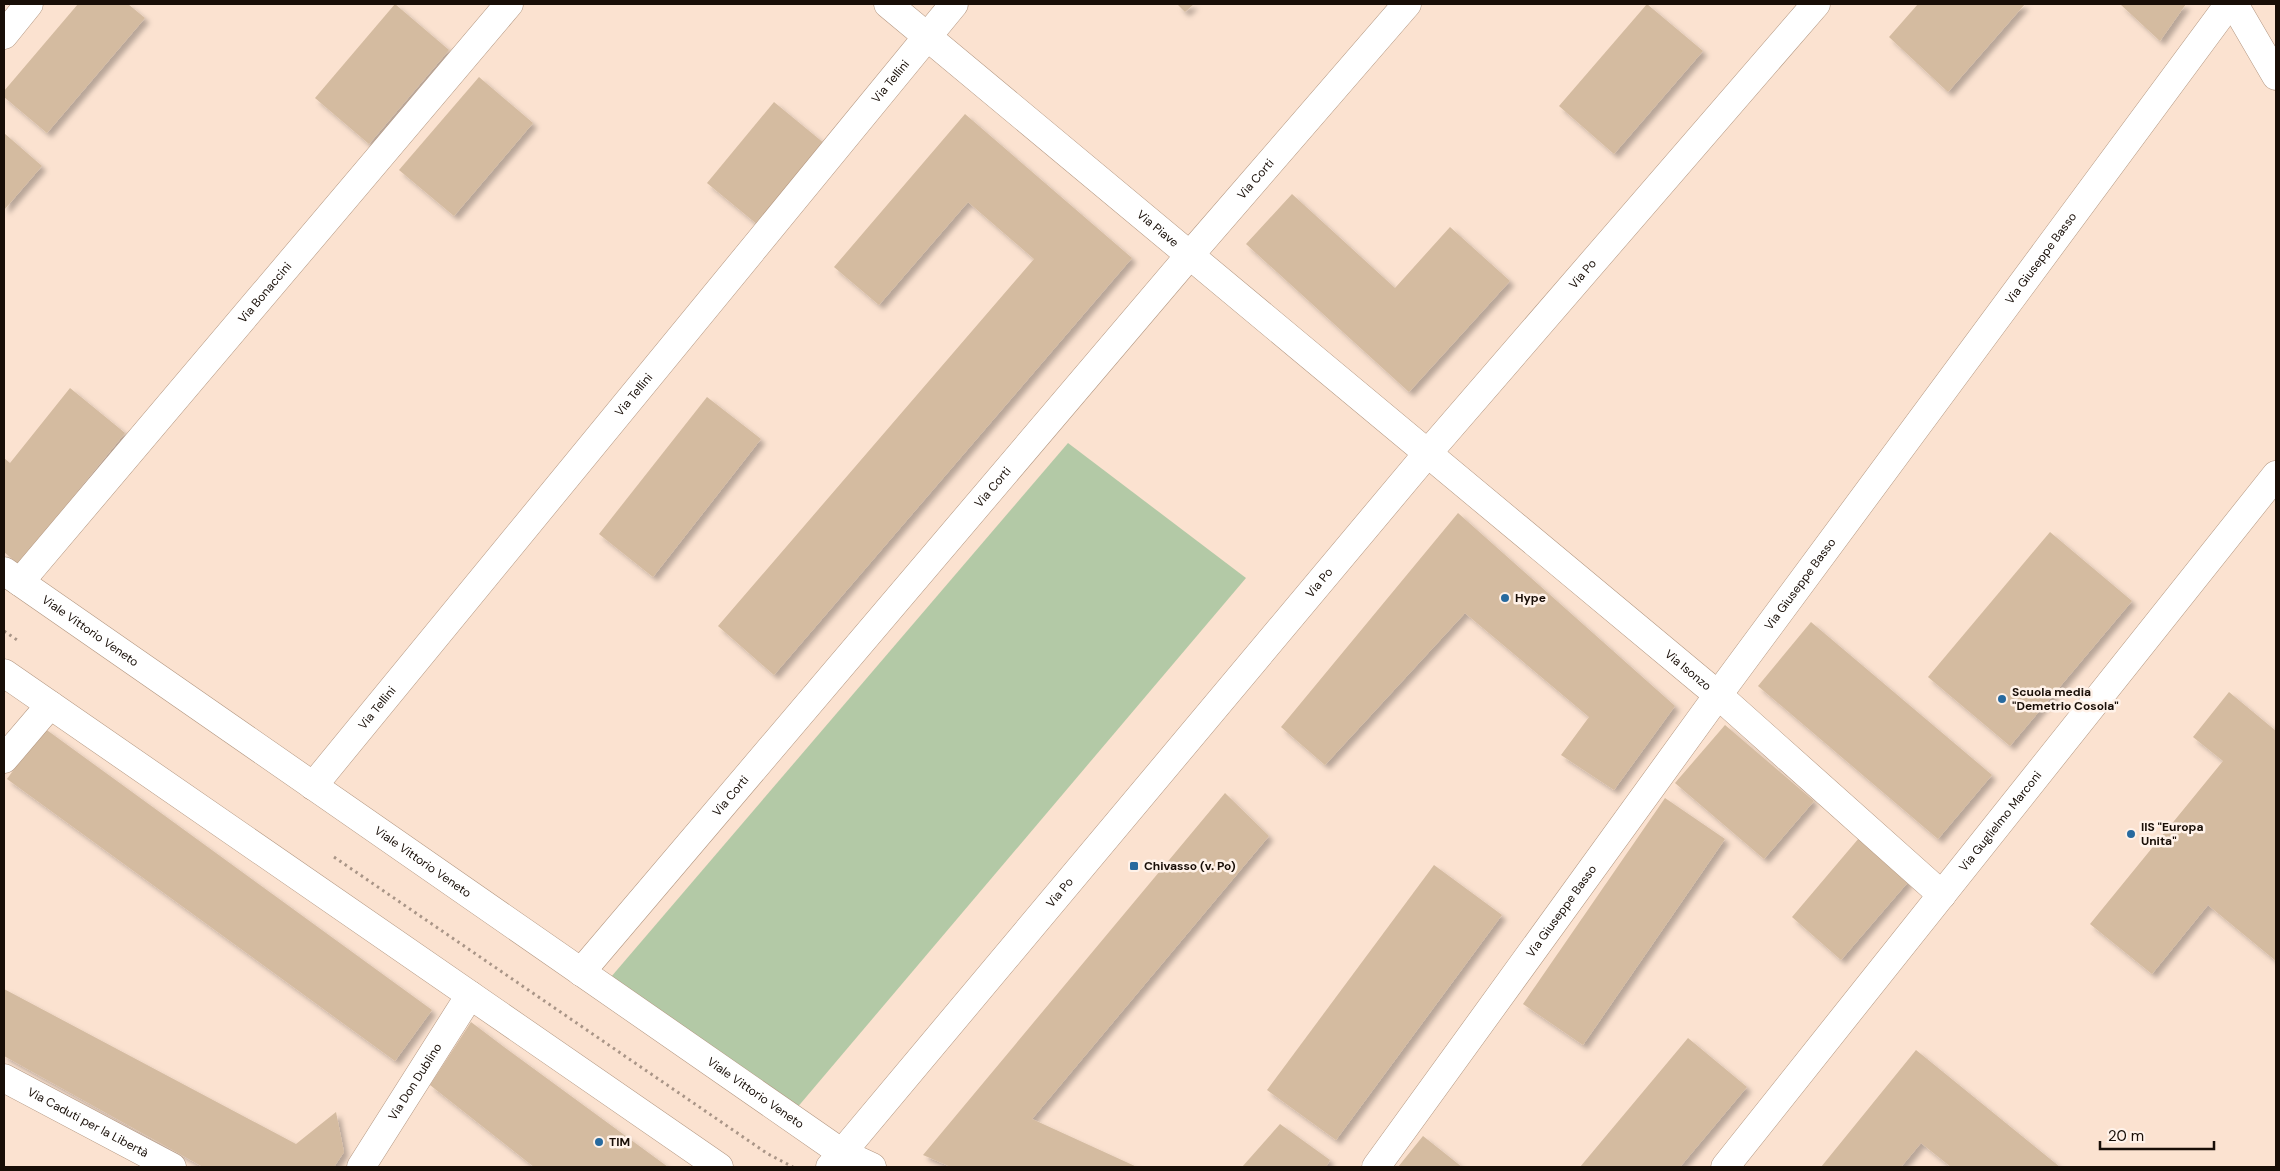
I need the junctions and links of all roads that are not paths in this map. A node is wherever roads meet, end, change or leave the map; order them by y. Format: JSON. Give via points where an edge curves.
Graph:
{"nodes":[{"id":1,"x":29,"y":4,"type":"edge"},
{"id":2,"x":509,"y":4,"type":"edge"},
{"id":3,"x":888,"y":4,"type":"edge"},
{"id":4,"x":954,"y":4,"type":"edge"},
{"id":5,"x":1407,"y":4,"type":"edge"},
{"id":6,"x":1816,"y":4,"type":"edge"},
{"id":7,"x":2229,"y":4,"type":"edge"},
{"id":8,"x":2234,"y":4,"type":"edge"},
{"id":9,"x":4,"y":35,"type":"edge"},
{"id":10,"x":927,"y":36,"type":"junction"},
{"id":11,"x":2276,"y":76,"type":"edge"},
{"id":12,"x":1189,"y":256,"type":"junction"},
{"id":13,"x":1427,"y":454,"type":"junction"},
{"id":14,"x":2276,"y":475,"type":"edge"},
{"id":15,"x":12,"y":577,"type":"edge"},
{"id":16,"x":4,"y":673,"type":"edge"},
{"id":17,"x":1718,"y":695,"type":"junction"},
{"id":18,"x":50,"y":705,"type":"junction"},
{"id":19,"x":4,"y":759,"type":"edge"},
{"id":20,"x":313,"y":786,"type":"junction"},
{"id":21,"x":1942,"y":895,"type":"junction"},
{"id":22,"x":581,"y":972,"type":"junction"},
{"id":23,"x":470,"y":995,"type":"junction"},
{"id":24,"x":4,"y":1078,"type":"edge"},
{"id":25,"x":836,"y":1160,"type":"edge"},
{"id":26,"x":172,"y":1167,"type":"edge"},
{"id":27,"x":360,"y":1167,"type":"edge"},
{"id":28,"x":719,"y":1167,"type":"edge"},
{"id":29,"x":872,"y":1167,"type":"edge"},
{"id":30,"x":1376,"y":1167,"type":"edge"},
{"id":31,"x":1725,"y":1167,"type":"edge"}],
"edges":[{"from":1,"to":9,"type":"street"},
{"from":2,"to":15,"type":"street","name":"Via Bonaccini"},
{"from":3,"to":10,"type":"street","name":"Via Piave"},
{"from":4,"to":10,"type":"street","name":"Via Tellini"},
{"from":5,"to":12,"type":"street","name":"Via Corti"},
{"from":6,"to":13,"type":"street","name":"Via Po"},
{"from":7,"to":17,"type":"street","name":"Via Giuseppe Basso"},
{"from":8,"to":11,"type":"street"},
{"from":10,"to":12,"type":"street","name":"Via Piave"},
{"from":10,"to":20,"type":"street","name":"Via Tellini"},
{"from":12,"to":13,"type":"street","name":"Via Piave"},
{"from":12,"to":22,"type":"street","name":"Via Corti"},
{"from":13,"to":17,"type":"street","name":"Via Isonzo"},
{"from":13,"to":25,"type":"street","name":"Via Po"},
{"from":14,"to":21,"type":"street","name":"Via Guglielmo Marconi"},
{"from":15,"to":20,"type":"street","name":"Viale Vittorio Veneto"},
{"from":16,"to":18,"type":"street"},
{"from":17,"to":21,"type":"street","name":"Via Isonzo"},
{"from":17,"to":30,"type":"street","name":"Via Giuseppe Basso"},
{"from":18,"to":19,"type":"street"},
{"from":18,"to":23,"type":"street"},
{"from":20,"to":22,"type":"street","name":"Viale Vittorio Veneto"},
{"from":21,"to":31,"type":"street","name":"Via Guglielmo Marconi"},
{"from":22,"to":25,"type":"street","name":"Viale Vittorio Veneto"},
{"from":23,"to":27,"type":"street","name":"Via Don Dublino"},
{"from":23,"to":28,"type":"street"},
{"from":24,"to":26,"type":"street","name":"Via Caduti per la Libertà"},
{"from":25,"to":29,"type":"street","name":"Viale Vittorio Veneto"}]}
